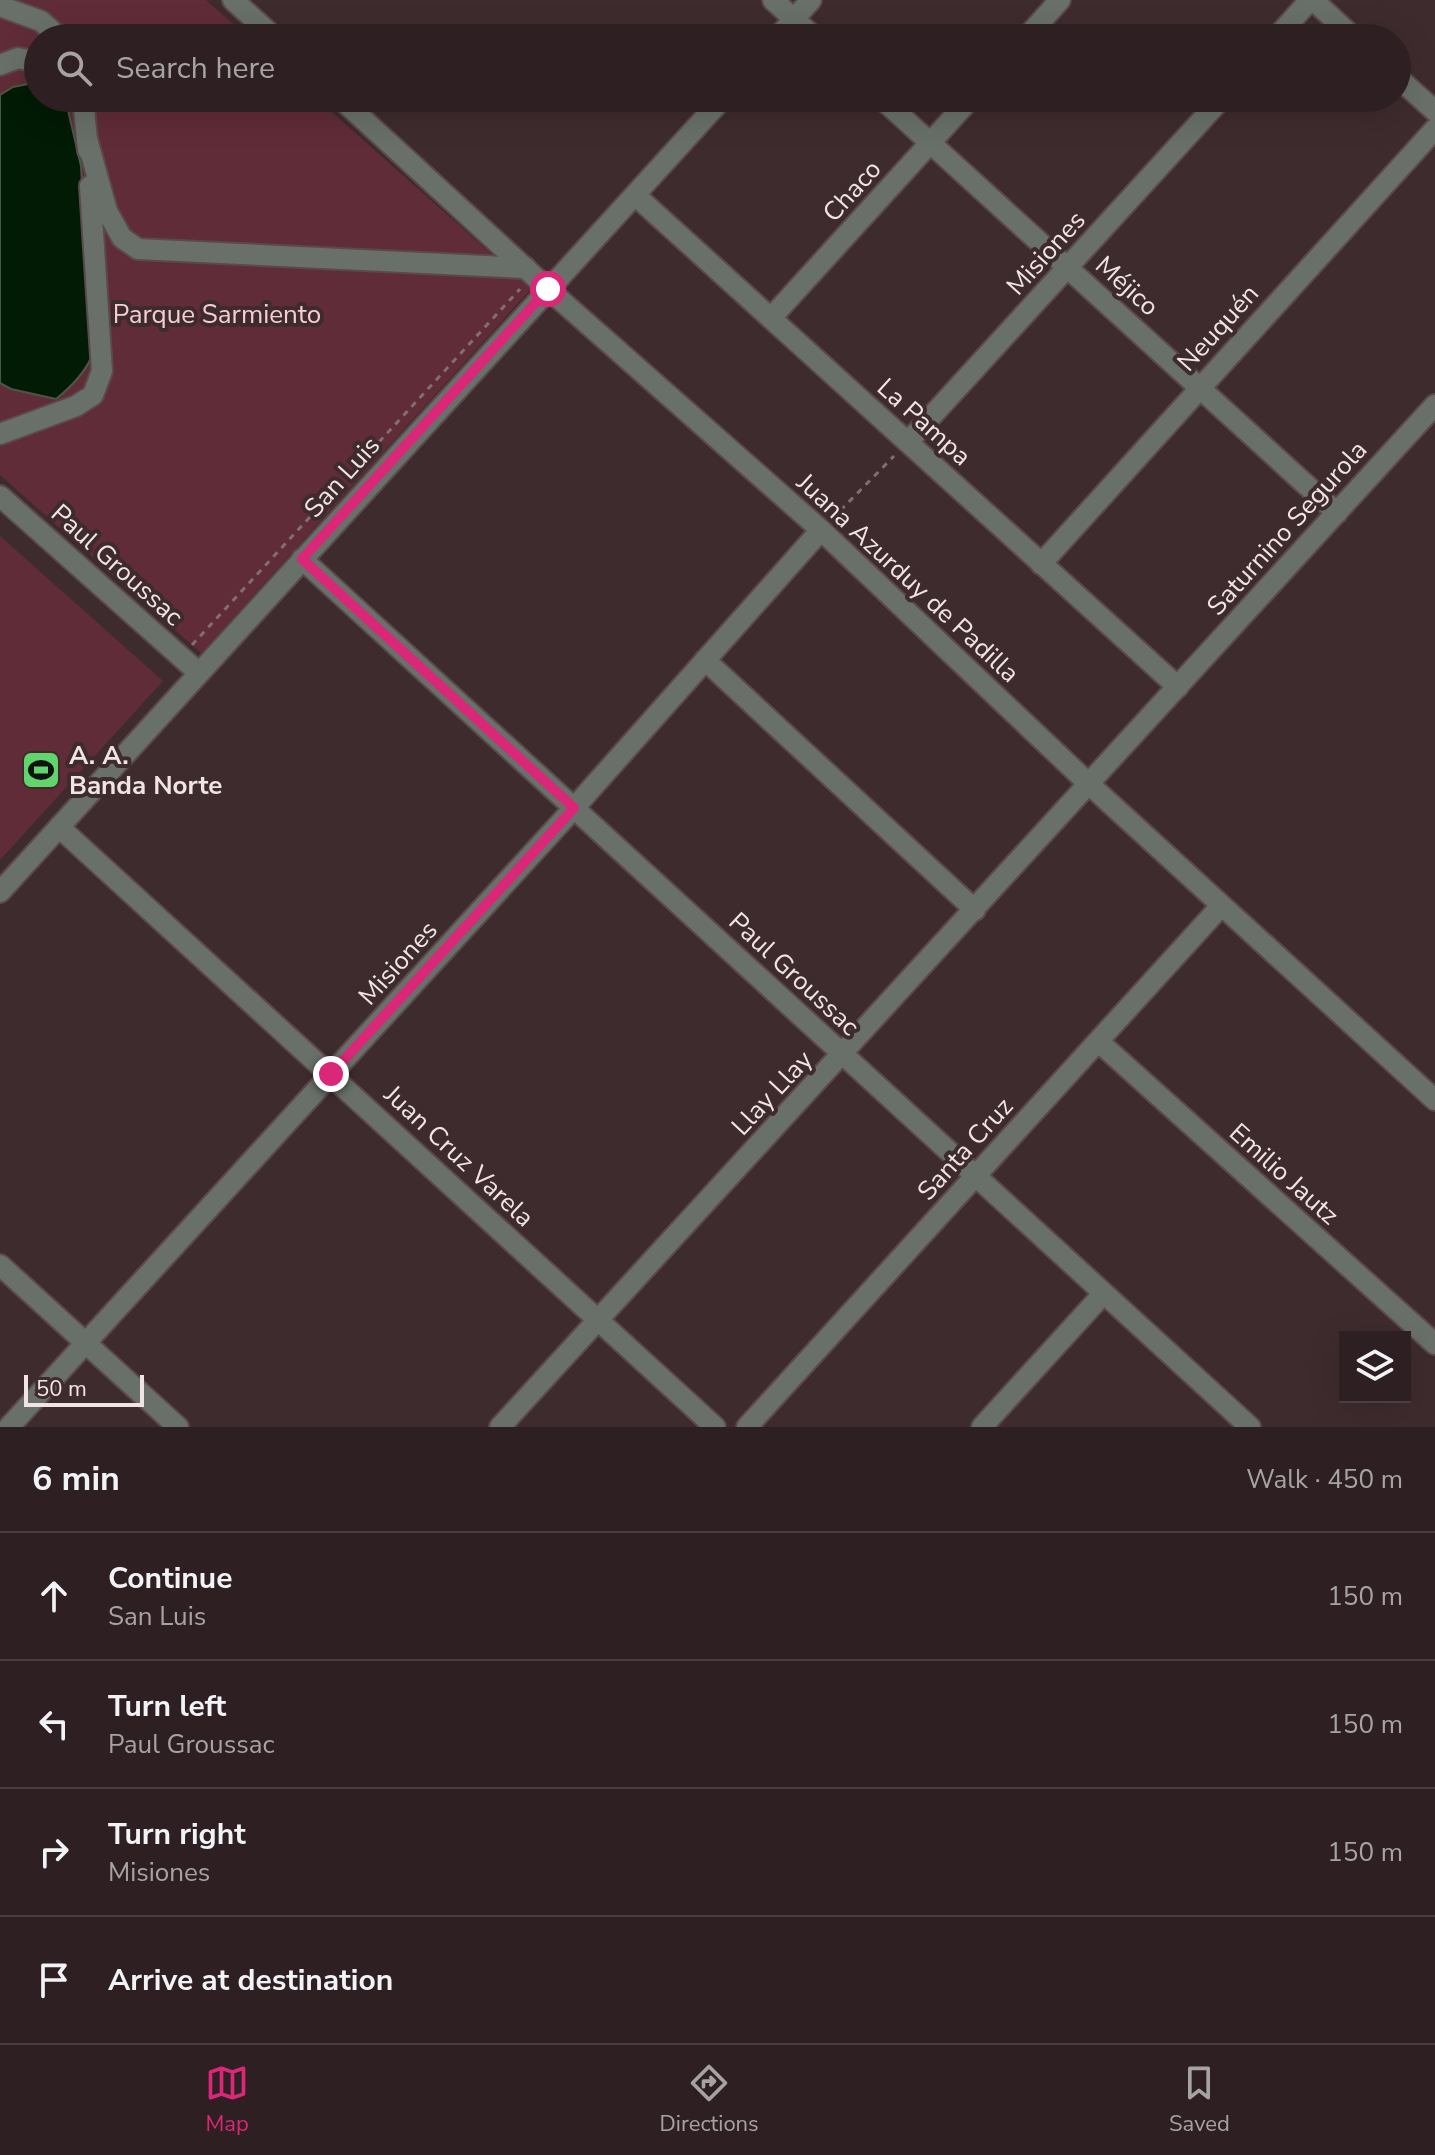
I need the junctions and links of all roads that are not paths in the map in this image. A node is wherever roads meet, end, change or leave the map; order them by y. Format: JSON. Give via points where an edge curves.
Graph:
{"nodes":[{"id":1,"x":233,"y":0,"type":"edge"},
{"id":2,"x":773,"y":0,"type":"edge"},
{"id":3,"x":811,"y":0,"type":"edge"},
{"id":4,"x":1060,"y":0,"type":"edge"},
{"id":5,"x":1311,"y":0,"type":"edge"},
{"id":6,"x":0,"y":6,"type":"edge"},
{"id":7,"x":794,"y":19,"type":"junction"},
{"id":8,"x":44,"y":24,"type":"edge"},
{"id":9,"x":260,"y":24,"type":"edge"},
{"id":10,"x":790,"y":24,"type":"edge"},
{"id":11,"x":800,"y":24,"type":"edge"},
{"id":12,"x":1039,"y":24,"type":"edge"},
{"id":13,"x":1289,"y":24,"type":"edge"},
{"id":14,"x":1338,"y":24,"type":"edge"},
{"id":15,"x":24,"y":59,"type":"edge"},
{"id":16,"x":0,"y":65,"type":"edge"},
{"id":17,"x":1411,"y":90,"type":"edge"},
{"id":18,"x":1435,"y":111,"type":"edge"},
{"id":19,"x":84,"y":112,"type":"edge"},
{"id":20,"x":354,"y":112,"type":"edge"},
{"id":21,"x":711,"y":112,"type":"edge"},
{"id":22,"x":897,"y":112,"type":"edge"},
{"id":23,"x":959,"y":112,"type":"edge"},
{"id":24,"x":1209,"y":112,"type":"edge"},
{"id":25,"x":1435,"y":129,"type":"edge"},
{"id":26,"x":87,"y":139,"type":"junction"},
{"id":27,"x":931,"y":143,"type":"junction"},
{"id":28,"x":636,"y":196,"type":"junction"},
{"id":29,"x":516,"y":268,"type":"junction"},
{"id":30,"x":1068,"y":268,"type":"junction"},
{"id":31,"x":548,"y":289,"type":"junction"},
{"id":32,"x":771,"y":318,"type":"junction"},
{"id":33,"x":1199,"y":388,"type":"junction"},
{"id":34,"x":1435,"y":405,"type":"edge"},
{"id":35,"x":0,"y":434,"type":"edge"},
{"id":36,"x":908,"y":442,"type":"junction"},
{"id":37,"x":0,"y":496,"type":"edge"},
{"id":38,"x":1337,"y":513,"type":"junction"},
{"id":39,"x":821,"y":530,"type":"junction"},
{"id":40,"x":302,"y":559,"type":"junction"},
{"id":41,"x":1041,"y":564,"type":"junction"},
{"id":42,"x":705,"y":660,"type":"junction"},
{"id":43,"x":199,"y":673,"type":"junction"},
{"id":44,"x":1178,"y":687,"type":"junction"},
{"id":45,"x":1090,"y":785,"type":"junction"},
{"id":46,"x":574,"y":808,"type":"junction"},
{"id":47,"x":59,"y":827,"type":"junction"},
{"id":48,"x":0,"y":892,"type":"edge"},
{"id":49,"x":1221,"y":906,"type":"junction"},
{"id":50,"x":975,"y":910,"type":"junction"},
{"id":51,"x":1099,"y":1042,"type":"junction"},
{"id":52,"x":843,"y":1054,"type":"junction"},
{"id":53,"x":331,"y":1074,"type":"junction"},
{"id":54,"x":1435,"y":1100,"type":"edge"},
{"id":55,"x":976,"y":1176,"type":"junction"},
{"id":56,"x":0,"y":1265,"type":"edge"},
{"id":57,"x":1103,"y":1294,"type":"junction"},
{"id":58,"x":599,"y":1320,"type":"junction"},
{"id":59,"x":86,"y":1343,"type":"junction"},
{"id":60,"x":1435,"y":1344,"type":"edge"},
{"id":61,"x":1241,"y":1424,"type":"edge"},
{"id":62,"x":9,"y":1427,"type":"edge"},
{"id":63,"x":178,"y":1427,"type":"edge"},
{"id":64,"x":500,"y":1427,"type":"edge"},
{"id":65,"x":715,"y":1427,"type":"edge"},
{"id":66,"x":747,"y":1427,"type":"edge"},
{"id":67,"x":982,"y":1427,"type":"edge"}],
"edges":[{"from":1,"to":9,"type":"street"},
{"from":2,"to":7,"type":"street"},
{"from":3,"to":7,"type":"street"},
{"from":4,"to":12,"type":"street"},
{"from":5,"to":13,"type":"street"},
{"from":5,"to":14,"type":"street"},
{"from":6,"to":8,"type":"street"},
{"from":7,"to":10,"type":"street"},
{"from":7,"to":11,"type":"street"},
{"from":15,"to":16,"type":"street"},
{"from":17,"to":18,"type":"street"},
{"from":19,"to":26,"type":"street"},
{"from":20,"to":29,"type":"street","name":"Juana Azurduy de Padilla"},
{"from":21,"to":28,"type":"street","name":"San Luis"},
{"from":22,"to":27,"type":"street","name":"Méjico"},
{"from":23,"to":27,"type":"street","name":"Chaco"},
{"from":24,"to":30,"type":"street","name":"Misiones"},
{"from":25,"to":33,"type":"street","name":"Neuquén"},
{"from":26,"to":29,"type":"street","via":[[107,211],[122,238],[138,249]]},
{"from":26,"to":35,"type":"street","via":[[102,371],[93,395],[76,406]]},
{"from":27,"to":30,"type":"street","name":"Méjico"},
{"from":27,"to":32,"type":"street","name":"Chaco"},
{"from":28,"to":31,"type":"street","name":"San Luis"},
{"from":28,"to":32,"type":"street","name":"La Pampa"},
{"from":29,"to":31,"type":"street","name":"Juana Azurduy de Padilla"},
{"from":30,"to":33,"type":"street","name":"Méjico"},
{"from":30,"to":36,"type":"street","name":"Misiones"},
{"from":31,"to":39,"type":"street","name":"Juana Azurduy de Padilla"},
{"from":31,"to":40,"type":"street","name":"San Luis"},
{"from":32,"to":36,"type":"street","name":"La Pampa"},
{"from":33,"to":38,"type":"street","name":"Méjico"},
{"from":33,"to":41,"type":"street","name":"Neuquén"},
{"from":34,"to":38,"type":"street","name":"Saturnino Segurola"},
{"from":36,"to":41,"type":"street","name":"La Pampa"},
{"from":37,"to":43,"type":"street","name":"Paul Groussac"},
{"from":38,"to":44,"type":"street","name":"Saturnino Segurola"},
{"from":39,"to":42,"type":"street","name":"Misiones"},
{"from":39,"to":45,"type":"street","name":"Juana Azurduy de Padilla"},
{"from":40,"to":43,"type":"street","name":"San Luis"},
{"from":40,"to":46,"type":"street","name":"Paul Groussac"},
{"from":41,"to":44,"type":"street","name":"La Pampa"},
{"from":42,"to":46,"type":"street","name":"Misiones"},
{"from":42,"to":50,"type":"street"},
{"from":43,"to":47,"type":"street","name":"San Luis"},
{"from":44,"to":45,"type":"street","name":"Llay Llay"},
{"from":45,"to":49,"type":"street","name":"Juana Azurduy de Padilla"},
{"from":45,"to":50,"type":"street","name":"Llay Llay"},
{"from":46,"to":52,"type":"street","name":"Paul Groussac"},
{"from":46,"to":53,"type":"street","name":"Misiones"},
{"from":47,"to":48,"type":"street","name":"San Luis"},
{"from":47,"to":53,"type":"street","name":"Juan Cruz Varela"},
{"from":49,"to":51,"type":"street","name":"Santa Cruz"},
{"from":49,"to":54,"type":"street","name":"Juana Azurduy de Padilla"},
{"from":50,"to":52,"type":"street","name":"Llay Llay"},
{"from":51,"to":55,"type":"street","name":"Santa Cruz"},
{"from":51,"to":60,"type":"street","name":"Emilio Jautz"},
{"from":52,"to":55,"type":"street","name":"Paul Groussac"},
{"from":52,"to":58,"type":"street","name":"Llay Llay"},
{"from":53,"to":58,"type":"street","name":"Juan Cruz Varela"},
{"from":53,"to":59,"type":"street","name":"Misiones"},
{"from":55,"to":57,"type":"street","name":"Paul Groussac"},
{"from":55,"to":66,"type":"street","name":"Santa Cruz"},
{"from":56,"to":59,"type":"street"},
{"from":57,"to":61,"type":"street","name":"Paul Groussac"},
{"from":57,"to":67,"type":"street"},
{"from":58,"to":64,"type":"street","name":"Llay Llay"},
{"from":58,"to":65,"type":"street","name":"Juan Cruz Varela"},
{"from":59,"to":62,"type":"street","name":"Misiones"},
{"from":59,"to":63,"type":"street"}]}
